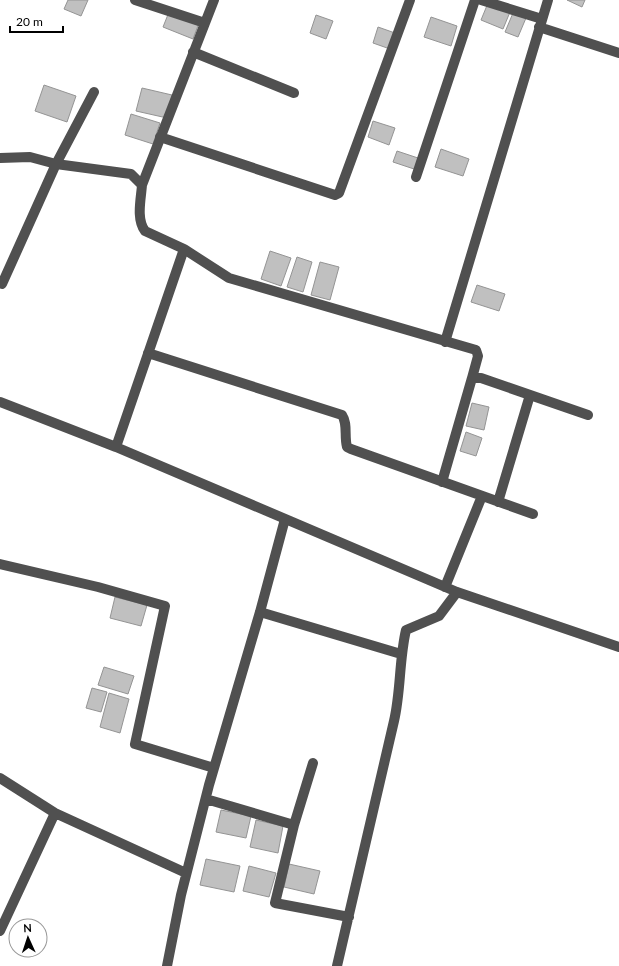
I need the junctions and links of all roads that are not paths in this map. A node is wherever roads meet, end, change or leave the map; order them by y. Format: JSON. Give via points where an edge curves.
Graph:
{"nodes":[{"id":1,"x":135,"y":0,"type":"edge"},
{"id":2,"x":214,"y":0,"type":"edge"},
{"id":3,"x":410,"y":0,"type":"edge"},
{"id":4,"x":475,"y":0,"type":"edge"},
{"id":5,"x":481,"y":0,"type":"edge"},
{"id":6,"x":548,"y":0,"type":"edge"},
{"id":7,"x":205,"y":23,"type":"junction"},
{"id":8,"x":540,"y":23,"type":"junction"},
{"id":9,"x":193,"y":52,"type":"junction"},
{"id":10,"x":619,"y":53,"type":"edge"},
{"id":11,"x":94,"y":92,"type":"dead end"},
{"id":12,"x":294,"y":93,"type":"dead end"},
{"id":13,"x":160,"y":137,"type":"junction"},
{"id":14,"x":0,"y":158,"type":"edge"},
{"id":15,"x":56,"y":164,"type":"junction"},
{"id":16,"x":416,"y":177,"type":"dead end"},
{"id":17,"x":142,"y":185,"type":"junction"},
{"id":18,"x":184,"y":249,"type":"junction"},
{"id":19,"x":2,"y":284,"type":"dead end"},
{"id":20,"x":445,"y":342,"type":"junction"},
{"id":21,"x":148,"y":353,"type":"junction"},
{"id":22,"x":472,"y":378,"type":"junction"},
{"id":23,"x":530,"y":395,"type":"junction"},
{"id":24,"x":0,"y":402,"type":"edge"},
{"id":25,"x":588,"y":415,"type":"dead end"},
{"id":26,"x":116,"y":447,"type":"junction"},
{"id":27,"x":442,"y":482,"type":"junction"},
{"id":28,"x":482,"y":496,"type":"junction"},
{"id":29,"x":498,"y":502,"type":"junction"},
{"id":30,"x":533,"y":514,"type":"dead end"},
{"id":31,"x":285,"y":519,"type":"junction"},
{"id":32,"x":0,"y":564,"type":"edge"},
{"id":33,"x":445,"y":587,"type":"junction"},
{"id":34,"x":457,"y":592,"type":"junction"},
{"id":35,"x":260,"y":612,"type":"junction"},
{"id":36,"x":619,"y":647,"type":"edge"},
{"id":37,"x":401,"y":654,"type":"junction"},
{"id":38,"x":313,"y":763,"type":"dead end"},
{"id":39,"x":214,"y":768,"type":"junction"},
{"id":40,"x":0,"y":778,"type":"edge"},
{"id":41,"x":206,"y":799,"type":"junction"},
{"id":42,"x":55,"y":813,"type":"junction"},
{"id":43,"x":294,"y":824,"type":"junction"},
{"id":44,"x":186,"y":873,"type":"junction"},
{"id":45,"x":349,"y":916,"type":"junction"},
{"id":46,"x":0,"y":931,"type":"edge"},
{"id":47,"x":168,"y":966,"type":"edge"},
{"id":48,"x":337,"y":966,"type":"edge"}],
"edges":[{"from":1,"to":7,"type":"street"},
{"from":2,"to":7,"type":"street"},
{"from":3,"to":13,"type":"street","via":[[339,193],[335,195]]},
{"from":4,"to":16,"type":"street"},
{"from":5,"to":8,"type":"street"},
{"from":6,"to":8,"type":"street"},
{"from":7,"to":9,"type":"street"},
{"from":8,"to":10,"type":"street"},
{"from":8,"to":20,"type":"street"},
{"from":9,"to":12,"type":"street"},
{"from":9,"to":13,"type":"street"},
{"from":11,"to":15,"type":"street"},
{"from":13,"to":17,"type":"street"},
{"from":14,"to":15,"type":"street","via":[[30,157]]},
{"from":15,"to":17,"type":"street","via":[[131,174]]},
{"from":15,"to":19,"type":"street"},
{"from":17,"to":18,"type":"street","via":[[141,226],[145,231]]},
{"from":18,"to":20,"type":"street","via":[[229,278]]},
{"from":18,"to":21,"type":"street"},
{"from":20,"to":22,"type":"street","via":[[476,350],[478,356]]},
{"from":21,"to":26,"type":"street"},
{"from":21,"to":27,"type":"street","via":[[342,415],[347,447]]},
{"from":22,"to":23,"type":"street","via":[[481,378]]},
{"from":22,"to":27,"type":"street"},
{"from":23,"to":25,"type":"street"},
{"from":23,"to":29,"type":"street"},
{"from":24,"to":26,"type":"street"},
{"from":26,"to":31,"type":"street"},
{"from":27,"to":28,"type":"street"},
{"from":28,"to":29,"type":"street"},
{"from":28,"to":33,"type":"street"},
{"from":29,"to":30,"type":"street"},
{"from":31,"to":33,"type":"street"},
{"from":31,"to":35,"type":"street"},
{"from":32,"to":39,"type":"street","via":[[165,606],[135,744]]},
{"from":33,"to":34,"type":"street"},
{"from":34,"to":36,"type":"street"},
{"from":34,"to":37,"type":"street","via":[[440,616],[406,630]]},
{"from":35,"to":37,"type":"street"},
{"from":35,"to":39,"type":"street"},
{"from":37,"to":45,"type":"street","via":[[398,704]]},
{"from":38,"to":43,"type":"street"},
{"from":39,"to":41,"type":"street"},
{"from":40,"to":42,"type":"street"},
{"from":41,"to":43,"type":"street"},
{"from":41,"to":44,"type":"street"},
{"from":42,"to":44,"type":"street"},
{"from":42,"to":46,"type":"street"},
{"from":43,"to":45,"type":"street","via":[[275,903]]},
{"from":44,"to":47,"type":"street"},
{"from":45,"to":48,"type":"street"}]}
